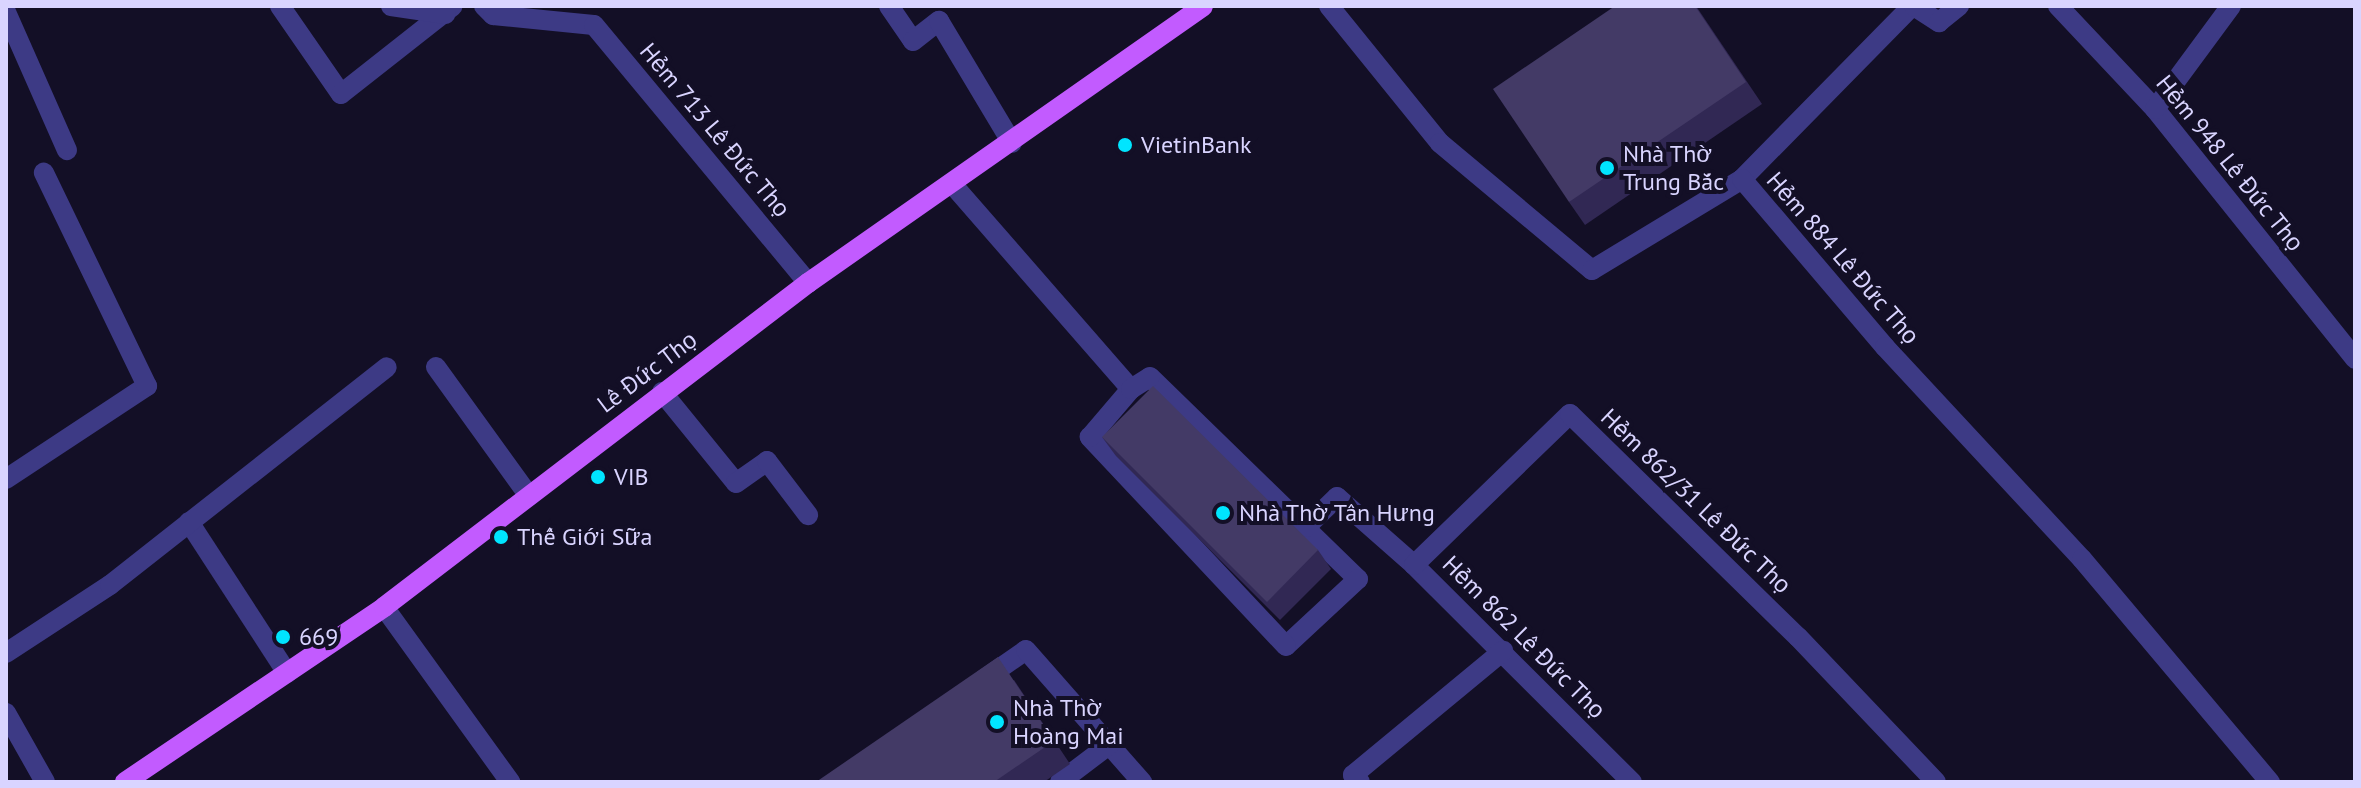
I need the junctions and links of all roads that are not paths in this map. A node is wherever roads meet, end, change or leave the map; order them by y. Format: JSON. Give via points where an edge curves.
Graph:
{"nodes":[{"id":1,"x":280,"y":6,"type":"edge"},
{"id":2,"x":391,"y":6,"type":"edge"},
{"id":3,"x":484,"y":6,"type":"edge"},
{"id":4,"x":889,"y":6,"type":"edge"},
{"id":5,"x":1203,"y":6,"type":"edge"},
{"id":6,"x":1329,"y":6,"type":"edge"},
{"id":7,"x":1913,"y":6,"type":"edge"},
{"id":8,"x":1959,"y":6,"type":"edge"},
{"id":9,"x":2058,"y":6,"type":"edge"},
{"id":10,"x":2231,"y":6,"type":"edge"},
{"id":11,"x":449,"y":10,"type":"edge"},
{"id":12,"x":6,"y":12,"type":"edge"},
{"id":13,"x":591,"y":15,"type":"edge"},
{"id":14,"x":2155,"y":109,"type":"junction"},
{"id":15,"x":1012,"y":143,"type":"junction"},
{"id":16,"x":67,"y":150,"type":"dead end"},
{"id":17,"x":44,"y":173,"type":"dead end"},
{"id":18,"x":1742,"y":179,"type":"junction"},
{"id":19,"x":953,"y":185,"type":"junction"},
{"id":20,"x":808,"y":283,"type":"junction"},
{"id":21,"x":2355,"y":359,"type":"edge"},
{"id":22,"x":387,"y":367,"type":"dead end"},
{"id":23,"x":436,"y":367,"type":"dead end"},
{"id":24,"x":1131,"y":389,"type":"junction"},
{"id":25,"x":662,"y":392,"type":"junction"},
{"id":26,"x":6,"y":479,"type":"edge"},
{"id":27,"x":529,"y":496,"type":"junction"},
{"id":28,"x":808,"y":515,"type":"dead end"},
{"id":29,"x":189,"y":522,"type":"junction"},
{"id":30,"x":1306,"y":527,"type":"junction"},
{"id":31,"x":1414,"y":565,"type":"junction"},
{"id":32,"x":384,"y":607,"type":"junction"},
{"id":33,"x":1503,"y":651,"type":"junction"},
{"id":34,"x":6,"y":653,"type":"edge"},
{"id":35,"x":287,"y":673,"type":"junction"},
{"id":36,"x":964,"y":694,"type":"edge"},
{"id":37,"x":6,"y":713,"type":"edge"},
{"id":38,"x":1110,"y":744,"type":"junction"},
{"id":39,"x":45,"y":782,"type":"edge"},
{"id":40,"x":125,"y":782,"type":"edge"},
{"id":41,"x":510,"y":782,"type":"edge"},
{"id":42,"x":1060,"y":782,"type":"edge"},
{"id":43,"x":1142,"y":782,"type":"edge"},
{"id":44,"x":1360,"y":782,"type":"edge"},
{"id":45,"x":1632,"y":782,"type":"edge"},
{"id":46,"x":1936,"y":782,"type":"edge"},
{"id":47,"x":2270,"y":782,"type":"edge"}],
"edges":[{"from":1,"to":11,"type":"street","via":[[341,94]]},
{"from":2,"to":11,"type":"street"},
{"from":3,"to":13,"type":"street","name":"Hẻm 713 Lê Đức Thọ","via":[[493,15]]},
{"from":4,"to":15,"type":"street","via":[[913,41],[939,21]]},
{"from":5,"to":15,"type":"main road","name":"Lê Đức Thọ"},
{"from":6,"to":18,"type":"street","name":"Hẻm 884 Lê Đức Thọ","via":[[1440,143],[1592,270]]},
{"from":7,"to":8,"type":"street","via":[[1939,22]]},
{"from":7,"to":18,"type":"street"},
{"from":9,"to":14,"type":"street","name":"Hẻm 948 Lê Đức Thọ"},
{"from":10,"to":14,"type":"street"},
{"from":12,"to":16,"type":"street"},
{"from":13,"to":20,"type":"street","name":"Hẻm 713 Lê Đức Thọ"},
{"from":14,"to":21,"type":"street","name":"Hẻm 948 Lê Đức Thọ"},
{"from":15,"to":19,"type":"main road","name":"Lê Đức Thọ"},
{"from":17,"to":26,"type":"street","via":[[147,386]]},
{"from":18,"to":47,"type":"street","name":"Hẻm 884 Lê Đức Thọ","via":[[1885,347],[2082,559]]},
{"from":19,"to":20,"type":"main road","name":"Lê Đức Thọ"},
{"from":19,"to":24,"type":"street"},
{"from":20,"to":25,"type":"main road","name":"Lê Đức Thọ"},
{"from":22,"to":29,"type":"street"},
{"from":23,"to":27,"type":"street"},
{"from":24,"to":30,"type":"street","via":[[1150,377]]},
{"from":24,"to":30,"type":"street","via":[[1090,437],[1286,646],[1358,579]]},
{"from":25,"to":27,"type":"main road","name":"Lê Đức Thọ"},
{"from":25,"to":28,"type":"street","via":[[736,483],[767,461]]},
{"from":27,"to":32,"type":"main road","name":"Lê Đức Thọ"},
{"from":29,"to":34,"type":"street","via":[[110,585]]},
{"from":29,"to":35,"type":"street"},
{"from":30,"to":31,"type":"street","name":"Hẻm 862 Lê Đức Thọ","via":[[1337,497]]},
{"from":31,"to":33,"type":"street","name":"Hẻm 862 Lê Đức Thọ"},
{"from":31,"to":46,"type":"street","name":"Hẻm 862/31 Lê Đức Thọ","via":[[1570,414],[1798,637]]},
{"from":32,"to":35,"type":"main road","name":"Lê Đức Thọ"},
{"from":32,"to":41,"type":"street"},
{"from":33,"to":44,"type":"street","via":[[1353,775]]},
{"from":33,"to":45,"type":"street","name":"Hẻm 862 Lê Đức Thọ"},
{"from":35,"to":40,"type":"main road","name":"Lê Đức Thọ"},
{"from":36,"to":38,"type":"street","via":[[1026,650]]},
{"from":37,"to":39,"type":"street"},
{"from":38,"to":42,"type":"street"},
{"from":38,"to":43,"type":"street"}]}
